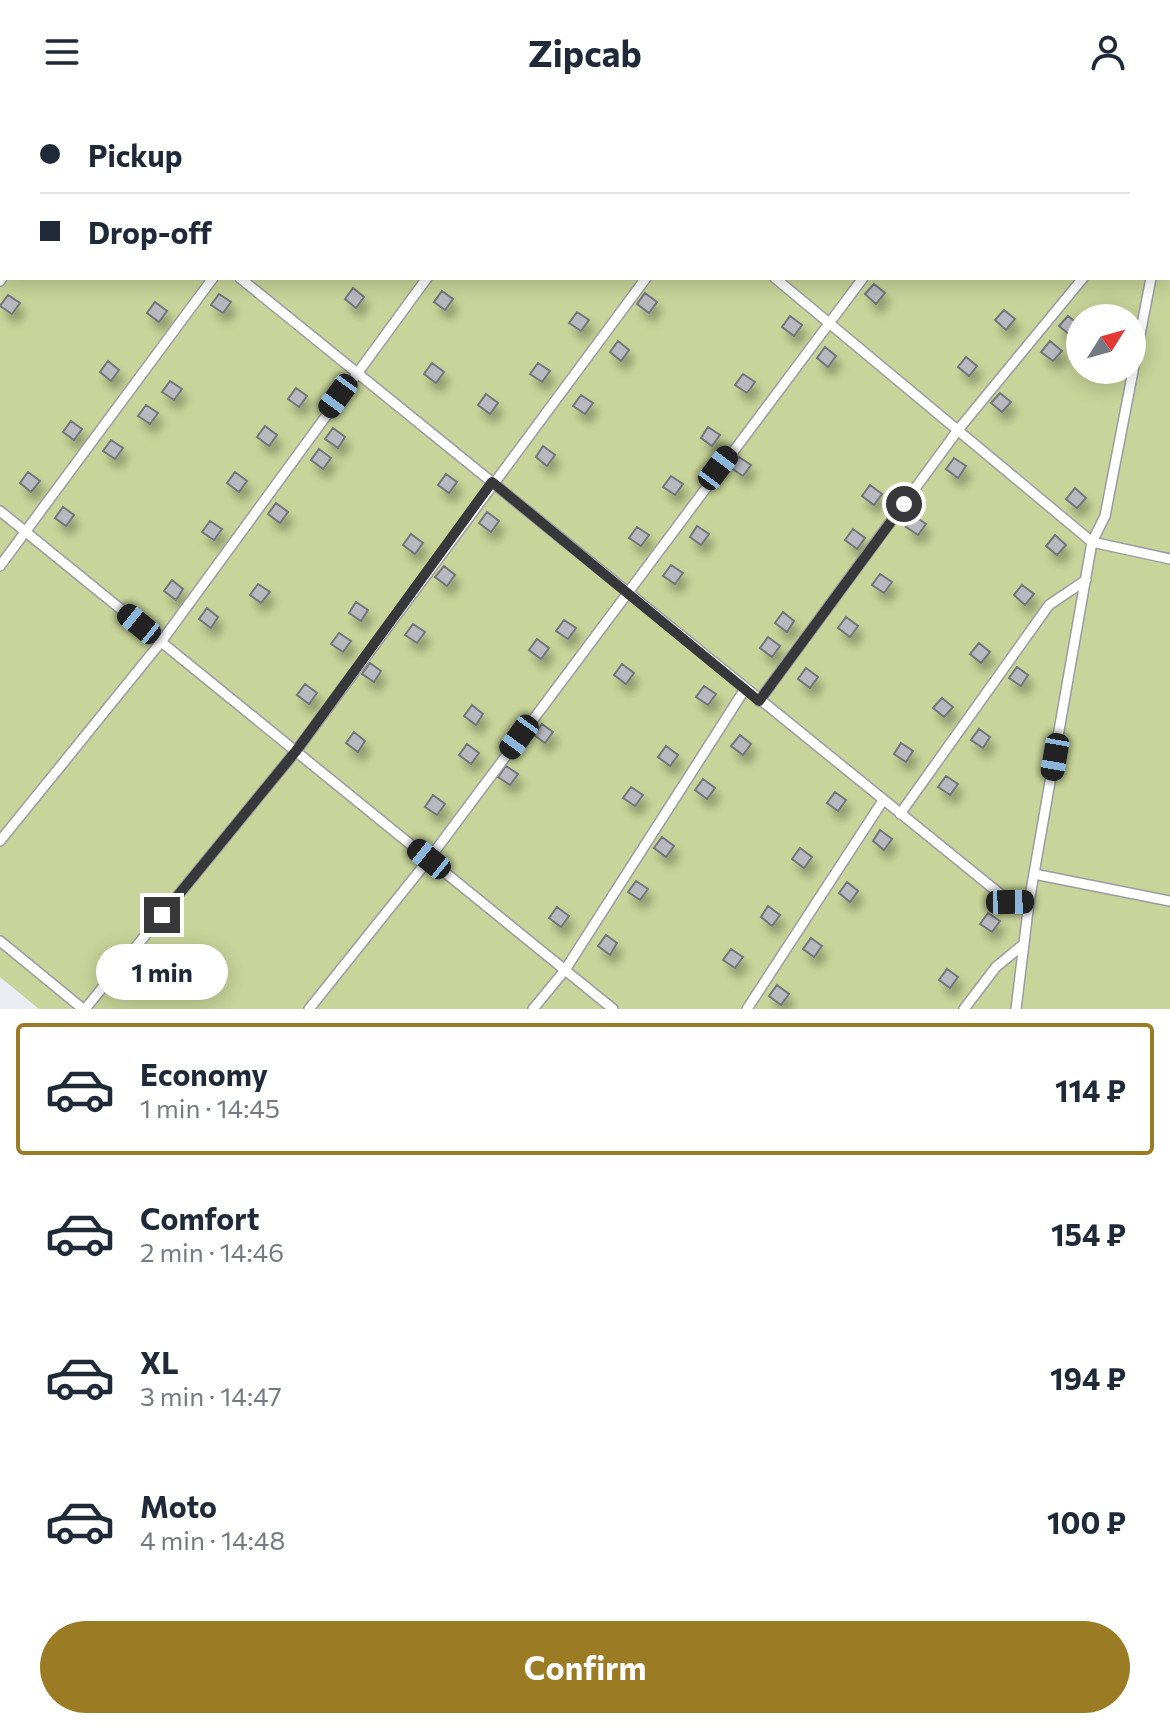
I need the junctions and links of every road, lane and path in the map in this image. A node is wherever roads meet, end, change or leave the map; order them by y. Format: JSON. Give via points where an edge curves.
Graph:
{"nodes":[{"id":1,"x":212,"y":280,"type":"edge"},
{"id":2,"x":242,"y":280,"type":"edge"},
{"id":3,"x":425,"y":280,"type":"edge"},
{"id":4,"x":644,"y":280,"type":"edge"},
{"id":5,"x":777,"y":280,"type":"edge"},
{"id":6,"x":861,"y":280,"type":"edge"},
{"id":7,"x":1081,"y":280,"type":"edge"},
{"id":8,"x":1151,"y":280,"type":"edge"},
{"id":9,"x":828,"y":322,"type":"junction"},
{"id":10,"x":355,"y":372,"type":"junction"},
{"id":11,"x":958,"y":430,"type":"junction"},
{"id":12,"x":492,"y":482,"type":"junction"},
{"id":13,"x":0,"y":511,"type":"edge"},
{"id":14,"x":27,"y":533,"type":"junction"},
{"id":15,"x":1092,"y":542,"type":"junction"},
{"id":16,"x":1170,"y":559,"type":"edge"},
{"id":17,"x":0,"y":566,"type":"edge"},
{"id":18,"x":1086,"y":580,"type":"junction"},
{"id":19,"x":627,"y":590,"type":"junction"},
{"id":20,"x":161,"y":642,"type":"junction"},
{"id":21,"x":745,"y":689,"type":"junction"},
{"id":22,"x":759,"y":701,"type":"junction"},
{"id":23,"x":296,"y":751,"type":"junction"},
{"id":24,"x":882,"y":802,"type":"junction"},
{"id":25,"x":900,"y":814,"type":"junction"},
{"id":26,"x":0,"y":841,"type":"edge"},
{"id":27,"x":429,"y":859,"type":"junction"},
{"id":28,"x":1034,"y":874,"type":"junction"},
{"id":29,"x":1170,"y":901,"type":"edge"},
{"id":30,"x":1029,"y":902,"type":"junction"},
{"id":31,"x":0,"y":941,"type":"edge"},
{"id":32,"x":1024,"y":944,"type":"junction"},
{"id":33,"x":565,"y":970,"type":"junction"},
{"id":34,"x":84,"y":1009,"type":"edge"},
{"id":35,"x":309,"y":1009,"type":"edge"},
{"id":36,"x":533,"y":1009,"type":"edge"},
{"id":37,"x":613,"y":1009,"type":"edge"},
{"id":38,"x":747,"y":1009,"type":"edge"},
{"id":39,"x":964,"y":1009,"type":"edge"},
{"id":40,"x":1016,"y":1009,"type":"edge"}],
"edges":[{"from":1,"to":14,"type":"lane"},
{"from":2,"to":10,"type":"lane"},
{"from":3,"to":10,"type":"lane"},
{"from":4,"to":12,"type":"lane"},
{"from":5,"to":9,"type":"lane"},
{"from":6,"to":9,"type":"lane"},
{"from":7,"to":11,"type":"lane"},
{"from":8,"to":15,"type":"lane","via":[[1105,516]]},
{"from":9,"to":11,"type":"lane"},
{"from":9,"to":19,"type":"lane"},
{"from":10,"to":12,"type":"lane"},
{"from":10,"to":20,"type":"lane"},
{"from":11,"to":15,"type":"lane"},
{"from":11,"to":22,"type":"lane"},
{"from":12,"to":19,"type":"lane"},
{"from":12,"to":23,"type":"lane"},
{"from":13,"to":14,"type":"lane"},
{"from":14,"to":17,"type":"lane"},
{"from":14,"to":20,"type":"lane"},
{"from":15,"to":16,"type":"lane"},
{"from":15,"to":18,"type":"lane"},
{"from":18,"to":25,"type":"lane","via":[[1049,605]]},
{"from":18,"to":28,"type":"lane"},
{"from":19,"to":21,"type":"lane"},
{"from":19,"to":27,"type":"lane"},
{"from":20,"to":23,"type":"lane"},
{"from":20,"to":26,"type":"lane"},
{"from":21,"to":22,"type":"lane"},
{"from":21,"to":33,"type":"lane"},
{"from":22,"to":24,"type":"lane"},
{"from":23,"to":27,"type":"lane"},
{"from":23,"to":34,"type":"lane"},
{"from":24,"to":25,"type":"lane"},
{"from":24,"to":38,"type":"lane"},
{"from":25,"to":30,"type":"lane","via":[[1010,902]]},
{"from":27,"to":33,"type":"lane"},
{"from":27,"to":35,"type":"lane"},
{"from":28,"to":29,"type":"lane"},
{"from":28,"to":30,"type":"lane"},
{"from":30,"to":32,"type":"lane"},
{"from":31,"to":34,"type":"lane"},
{"from":32,"to":39,"type":"lane","via":[[996,967]]},
{"from":32,"to":40,"type":"lane"},
{"from":33,"to":36,"type":"lane"},
{"from":33,"to":37,"type":"lane"}]}
